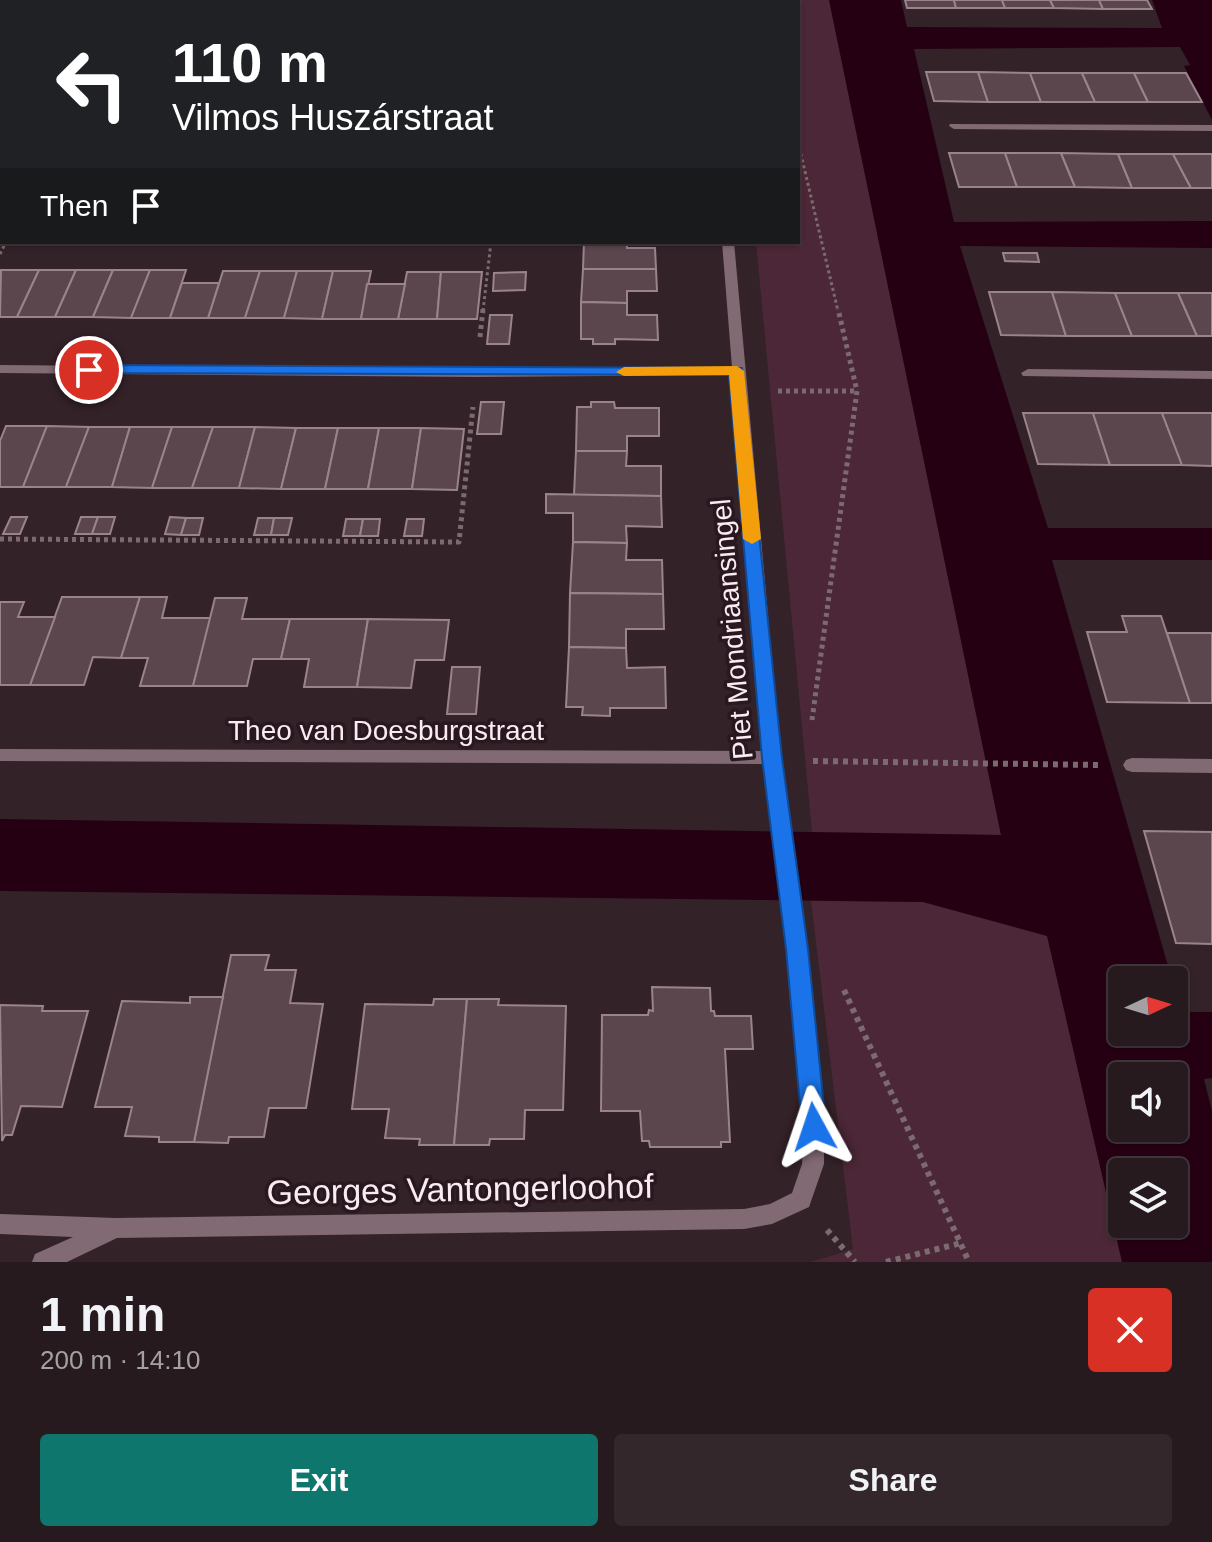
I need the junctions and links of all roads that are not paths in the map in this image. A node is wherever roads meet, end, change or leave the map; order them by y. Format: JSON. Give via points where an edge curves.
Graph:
{"nodes":[{"id":1,"x":954,"y":126,"type":"dead end"},
{"id":2,"x":1211,"y":128,"type":"edge"},
{"id":3,"x":728,"y":244,"type":"edge"},
{"id":4,"x":0,"y":369,"type":"edge"},
{"id":5,"x":737,"y":371,"type":"junction"},
{"id":6,"x":1028,"y":373,"type":"dead end"},
{"id":7,"x":1212,"y":375,"type":"edge"},
{"id":8,"x":0,"y":755,"type":"edge"},
{"id":9,"x":772,"y":758,"type":"junction"},
{"id":10,"x":1132,"y":765,"type":"road end"},
{"id":11,"x":1212,"y":766,"type":"edge"},
{"id":12,"x":801,"y":1200,"type":"joint"},
{"id":13,"x":0,"y":1224,"type":"edge"},
{"id":14,"x":116,"y":1228,"type":"junction"},
{"id":15,"x":43,"y":1262,"type":"edge"}],
"edges":[{"from":1,"to":2,"type":"street"},
{"from":3,"to":5,"type":"street","name":"Piet Mondriaansingel"},
{"from":4,"to":5,"type":"street"},
{"from":5,"to":9,"type":"street","name":"Piet Mondriaansingel"},
{"from":6,"to":7,"type":"street"},
{"from":8,"to":9,"type":"street","name":"Theo van Doesburgstraat"},
{"from":9,"to":12,"type":"street","name":"Piet Mondriaansingel","via":[[814,1127],[813,1164]]},
{"from":10,"to":11,"type":"street"},
{"from":12,"to":14,"type":"street","name":"Georges Vantongerloohof","via":[[772,1214],[744,1219]]},
{"from":13,"to":14,"type":"street","name":"Georges Vantongerloohof"},
{"from":14,"to":15,"type":"street","name":"Georges Vantongerloohof"}]}
